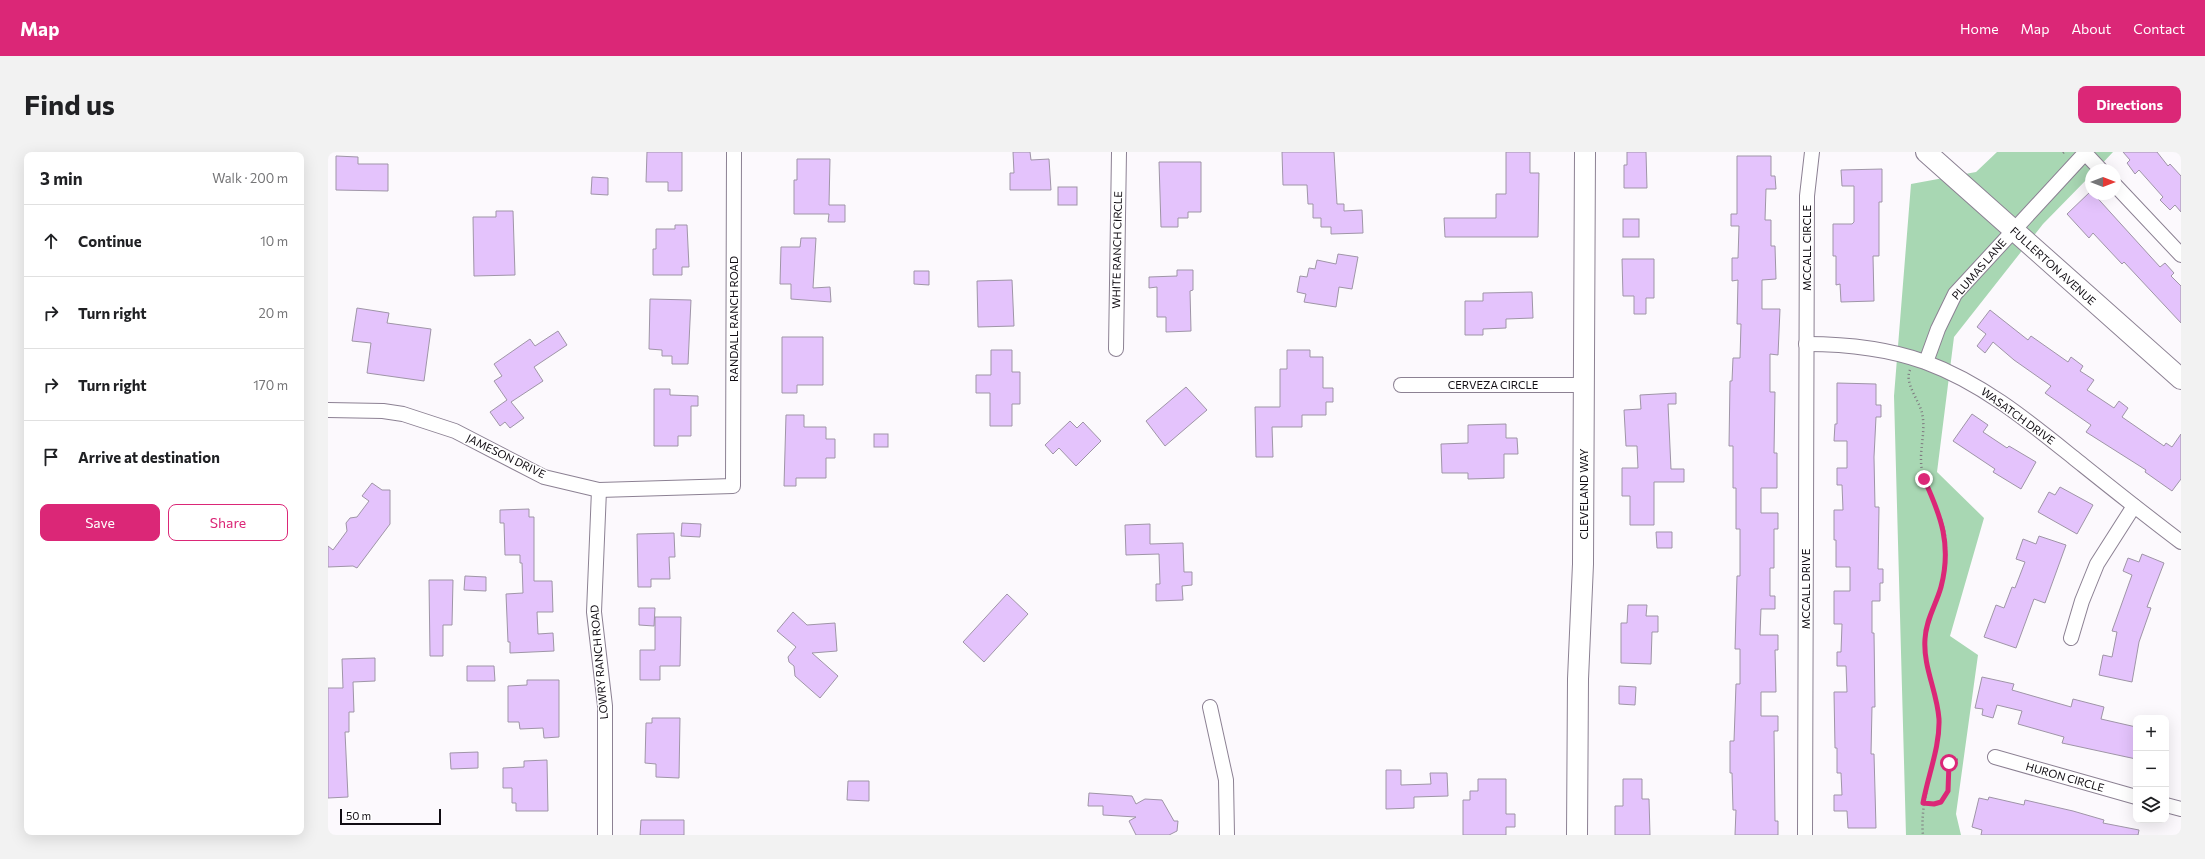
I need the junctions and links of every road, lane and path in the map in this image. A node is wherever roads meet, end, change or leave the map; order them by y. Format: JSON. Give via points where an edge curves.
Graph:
{"nodes":[{"id":1,"x":734,"y":152,"type":"edge"},
{"id":2,"x":1119,"y":152,"type":"edge"},
{"id":3,"x":1585,"y":152,"type":"edge"},
{"id":4,"x":1812,"y":152,"type":"edge"},
{"id":5,"x":1926,"y":152,"type":"edge"},
{"id":6,"x":2085,"y":153,"type":"edge"},
{"id":7,"x":2095,"y":164,"type":"edge"},
{"id":8,"x":2121,"y":191,"type":"edge"},
{"id":9,"x":2013,"y":230,"type":"junction"},
{"id":10,"x":2181,"y":255,"type":"edge"},
{"id":11,"x":1806,"y":344,"type":"junction"},
{"id":12,"x":1116,"y":349,"type":"dead end"},
{"id":13,"x":1926,"y":362,"type":"junction"},
{"id":14,"x":1911,"y":369,"type":"dead end"},
{"id":15,"x":2181,"y":379,"type":"edge"},
{"id":16,"x":1401,"y":385,"type":"dead end"},
{"id":17,"x":1584,"y":385,"type":"junction"},
{"id":18,"x":328,"y":410,"type":"edge"},
{"id":19,"x":733,"y":486,"type":"joint"},
{"id":20,"x":599,"y":490,"type":"junction"},
{"id":21,"x":2134,"y":506,"type":"junction"},
{"id":22,"x":2181,"y":542,"type":"edge"},
{"id":23,"x":2071,"y":638,"type":"dead end"},
{"id":24,"x":1210,"y":707,"type":"dead end"},
{"id":25,"x":1994,"y":757,"type":"dead end"},
{"id":26,"x":1960,"y":758,"type":"dead end"},
{"id":27,"x":2133,"y":796,"type":"edge"},
{"id":28,"x":1923,"y":803,"type":"junction"},
{"id":29,"x":2169,"y":806,"type":"edge"},
{"id":30,"x":2181,"y":809,"type":"edge"},
{"id":31,"x":605,"y":835,"type":"edge"},
{"id":32,"x":1227,"y":835,"type":"edge"},
{"id":33,"x":1578,"y":835,"type":"edge"},
{"id":34,"x":1805,"y":835,"type":"edge"},
{"id":35,"x":1923,"y":835,"type":"edge"}],
"edges":[{"from":1,"to":19,"type":"street","name":"RANDALL RANCH ROAD"},
{"from":2,"to":12,"type":"street","name":"WHITE RANCH CIRCLE"},
{"from":3,"to":17,"type":"street","name":"CLEVELAND WAY"},
{"from":4,"to":11,"type":"street","name":"MCCALL CIRCLE","via":[[1807,196]]},
{"from":5,"to":9,"type":"street","name":"FULLERTON AVENUE"},
{"from":6,"to":7,"type":"street"},
{"from":6,"to":9,"type":"street","name":"PLUMAS LANE"},
{"from":8,"to":10,"type":"street"},
{"from":9,"to":13,"type":"street","name":"PLUMAS LANE","via":[[1955,294]]},
{"from":9,"to":15,"type":"street","name":"FULLERTON AVENUE"},
{"from":11,"to":13,"type":"street","name":"WASATCH DRIVE","via":[[1843,344],[1882,350]]},
{"from":11,"to":34,"type":"street","name":"MCCALL DRIVE"},
{"from":13,"to":21,"type":"street","name":"WASATCH DRIVE","via":[[1974,384],[2018,413]]},
{"from":14,"to":28,"type":"path","via":[[1911,386],[1922,412],[1920,462],[1924,479],[1938,508],[1946,551],[1940,588],[1928,620],[1925,638],[1925,656],[1937,701],[1939,720],[1938,738]]},
{"from":16,"to":17,"type":"street","name":"CERVEZA CIRCLE"},
{"from":17,"to":33,"type":"street","name":"CLEVELAND WAY","via":[[1583,564],[1578,679]]},
{"from":18,"to":20,"type":"street","name":"JAMESON DRIVE","via":[[403,414],[455,431],[544,477]]},
{"from":19,"to":20,"type":"street","name":"JAMESON DRIVE"},
{"from":20,"to":31,"type":"street","name":"LOWRY RANCH ROAD","via":[[594,612],[605,706]]},
{"from":21,"to":22,"type":"street","name":"WASATCH DRIVE"},
{"from":21,"to":23,"type":"street","via":[[2097,564],[2082,600]]},
{"from":24,"to":32,"type":"street","via":[[1226,780]]},
{"from":25,"to":27,"type":"street","name":"HURON CIRCLE"},
{"from":26,"to":28,"type":"path","via":[[1949,763],[1948,791],[1941,802]]},
{"from":28,"to":35,"type":"path"},
{"from":29,"to":30,"type":"street"}]}
